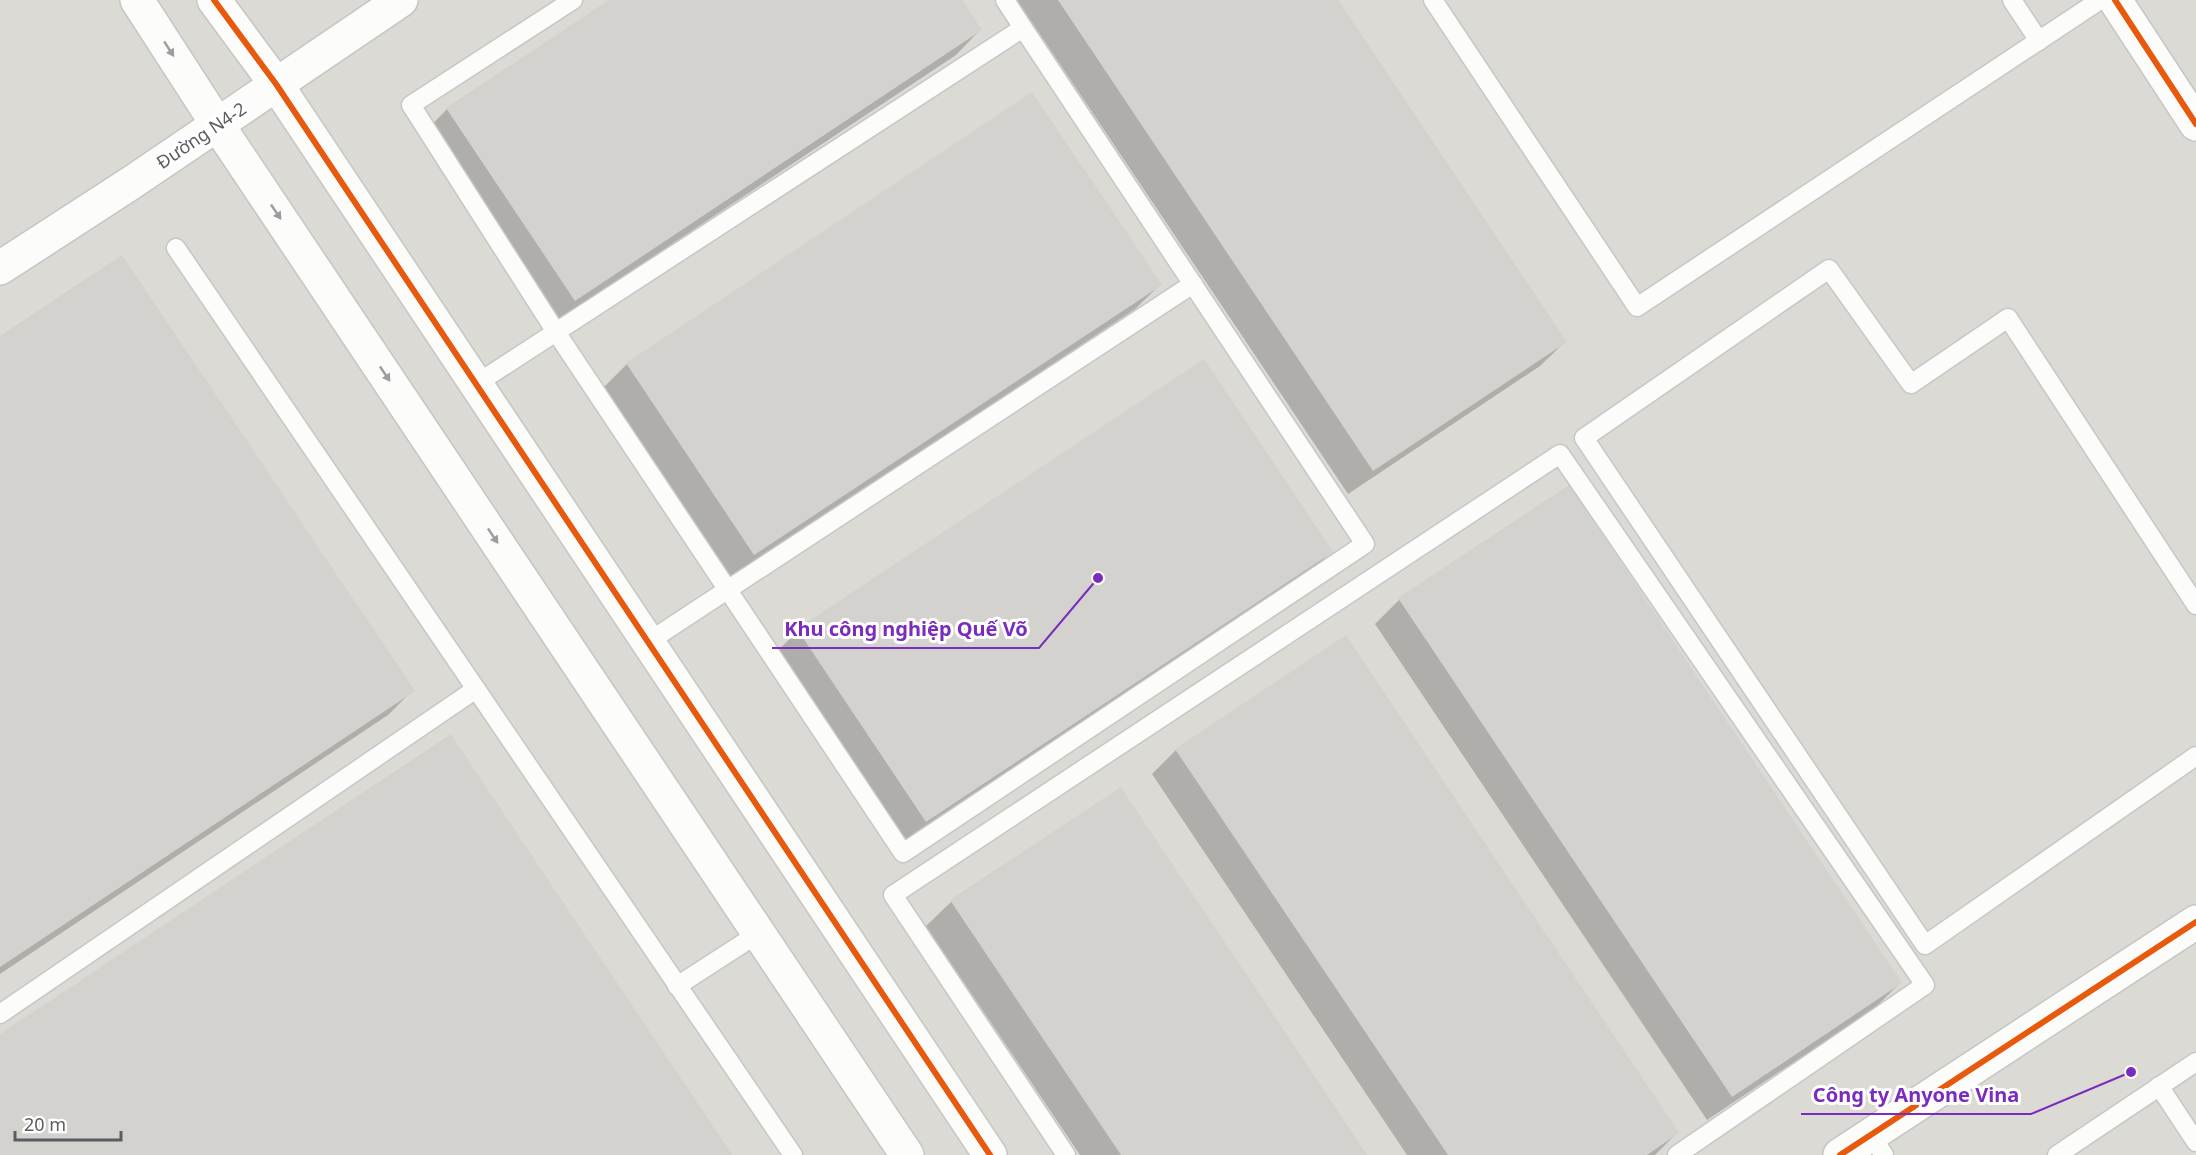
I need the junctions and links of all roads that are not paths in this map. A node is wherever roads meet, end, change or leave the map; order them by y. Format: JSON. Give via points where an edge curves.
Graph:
{"nodes":[{"id":1,"x":137,"y":0,"type":"edge"},
{"id":2,"x":214,"y":0,"type":"edge"},
{"id":3,"x":401,"y":0,"type":"edge"},
{"id":4,"x":573,"y":0,"type":"edge"},
{"id":5,"x":1005,"y":0,"type":"edge"},
{"id":6,"x":1433,"y":0,"type":"edge"},
{"id":7,"x":2012,"y":0,"type":"edge"},
{"id":8,"x":2100,"y":0,"type":"edge"},
{"id":9,"x":2115,"y":0,"type":"edge"},
{"id":10,"x":1023,"y":28,"type":"junction"},
{"id":11,"x":2039,"y":41,"type":"junction"},
{"id":12,"x":276,"y":84,"type":"junction"},
{"id":13,"x":217,"y":124,"type":"junction"},
{"id":14,"x":2196,"y":124,"type":"edge"},
{"id":15,"x":176,"y":248,"type":"dead end"},
{"id":16,"x":0,"y":268,"type":"edge"},
{"id":17,"x":1193,"y":284,"type":"junction"},
{"id":18,"x":556,"y":332,"type":"junction"},
{"id":19,"x":476,"y":384,"type":"junction"},
{"id":20,"x":728,"y":590,"type":"junction"},
{"id":21,"x":2196,"y":605,"type":"edge"},
{"id":22,"x":648,"y":642,"type":"junction"},
{"id":23,"x":476,"y":689,"type":"junction"},
{"id":24,"x":2196,"y":756,"type":"edge"},
{"id":25,"x":2196,"y":922,"type":"edge"},
{"id":26,"x":759,"y":933,"type":"junction"},
{"id":27,"x":677,"y":986,"type":"junction"},
{"id":28,"x":0,"y":1014,"type":"edge"},
{"id":29,"x":2196,"y":1062,"type":"edge"},
{"id":30,"x":2159,"y":1086,"type":"junction"},
{"id":31,"x":2196,"y":1142,"type":"edge"},
{"id":32,"x":1877,"y":1145,"type":"edge"},
{"id":33,"x":793,"y":1155,"type":"edge"},
{"id":34,"x":907,"y":1155,"type":"edge"},
{"id":35,"x":990,"y":1155,"type":"edge"},
{"id":36,"x":1066,"y":1155,"type":"edge"},
{"id":37,"x":1677,"y":1155,"type":"edge"},
{"id":38,"x":1840,"y":1155,"type":"edge"},
{"id":39,"x":2057,"y":1155,"type":"edge"}],
"edges":[{"from":1,"to":13,"type":"street","one_way":true},
{"from":2,"to":12,"type":"street"},
{"from":3,"to":12,"type":"street","name":"Đường N4-2"},
{"from":4,"to":18,"type":"lane","via":[[411,105]]},
{"from":5,"to":10,"type":"lane"},
{"from":6,"to":11,"type":"lane","via":[[1637,307]]},
{"from":7,"to":11,"type":"lane"},
{"from":8,"to":11,"type":"lane"},
{"from":9,"to":14,"type":"street"},
{"from":10,"to":17,"type":"lane"},
{"from":10,"to":18,"type":"lane"},
{"from":12,"to":13,"type":"street","name":"Đường N4-2"},
{"from":12,"to":19,"type":"street"},
{"from":13,"to":16,"type":"street","name":"Đường N4-2"},
{"from":13,"to":26,"type":"street","one_way":true},
{"from":15,"to":23,"type":"lane"},
{"from":17,"to":20,"type":"lane"},
{"from":17,"to":20,"type":"lane","via":[[1365,544],[903,853]]},
{"from":18,"to":19,"type":"lane"},
{"from":18,"to":20,"type":"lane"},
{"from":19,"to":22,"type":"street"},
{"from":20,"to":22,"type":"lane"},
{"from":21,"to":24,"type":"lane","via":[[2008,318],[1911,384],[1829,268],[1584,438],[1925,945]]},
{"from":22,"to":35,"type":"street"},
{"from":23,"to":27,"type":"lane"},
{"from":23,"to":28,"type":"lane"},
{"from":25,"to":32,"type":"street"},
{"from":26,"to":27,"type":"lane"},
{"from":26,"to":34,"type":"street"},
{"from":27,"to":33,"type":"lane"},
{"from":29,"to":30,"type":"lane"},
{"from":30,"to":31,"type":"lane"},
{"from":30,"to":39,"type":"lane"},
{"from":32,"to":38,"type":"street"},
{"from":36,"to":37,"type":"lane","via":[[893,895],[1560,454],[1924,985]]}]}
